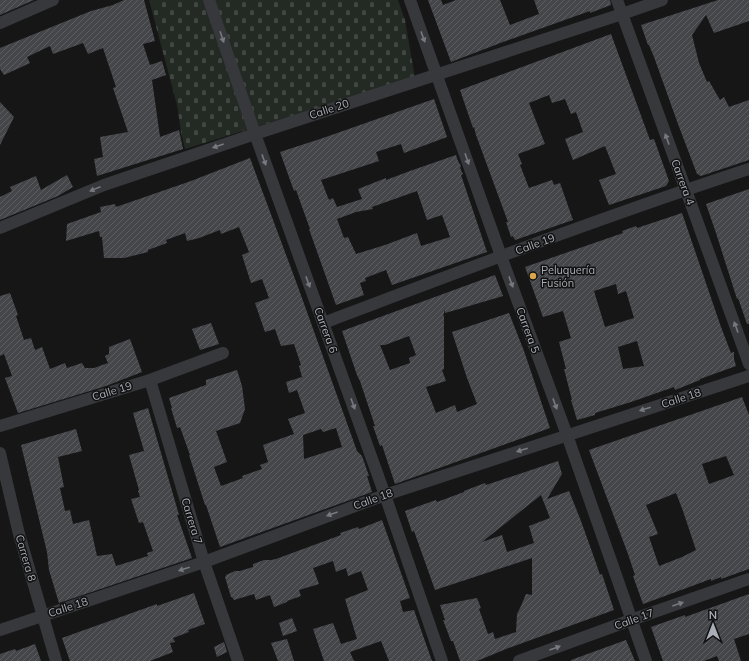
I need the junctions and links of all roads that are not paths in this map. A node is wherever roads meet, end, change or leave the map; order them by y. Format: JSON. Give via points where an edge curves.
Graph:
{"nodes":[{"id":1,"x":209,"y":0,"type":"edge"},
{"id":2,"x":410,"y":0,"type":"edge"},
{"id":3,"x":617,"y":0,"type":"edge"},
{"id":4,"x":662,"y":0,"type":"edge"},
{"id":5,"x":48,"y":1,"type":"edge"},
{"id":6,"x":622,"y":14,"type":"junction"},
{"id":7,"x":0,"y":23,"type":"edge"},
{"id":8,"x":437,"y":74,"type":"junction"},
{"id":9,"x":254,"y":134,"type":"junction"},
{"id":10,"x":749,"y":169,"type":"edge"},
{"id":11,"x":685,"y":190,"type":"junction"},
{"id":12,"x":0,"y":228,"type":"edge"},
{"id":13,"x":501,"y":256,"type":"junction"},
{"id":14,"x":323,"y":323,"type":"junction"},
{"id":15,"x":223,"y":353,"type":"dead end"},
{"id":16,"x":749,"y":364,"type":"edge"},
{"id":17,"x":749,"y":376,"type":"edge"},
{"id":18,"x":150,"y":380,"type":"junction"},
{"id":19,"x":0,"y":426,"type":"edge"},
{"id":20,"x":567,"y":435,"type":"junction"},
{"id":21,"x":0,"y":453,"type":"edge"},
{"id":22,"x":385,"y":495,"type":"junction"},
{"id":23,"x":204,"y":562,"type":"junction"},
{"id":24,"x":749,"y":579,"type":"edge"},
{"id":25,"x":42,"y":615,"type":"junction"},
{"id":26,"x":631,"y":620,"type":"junction"},
{"id":27,"x":0,"y":630,"type":"edge"},
{"id":28,"x":56,"y":661,"type":"edge"},
{"id":29,"x":238,"y":661,"type":"edge"},
{"id":30,"x":442,"y":661,"type":"edge"},
{"id":31,"x":519,"y":661,"type":"edge"},
{"id":32,"x":646,"y":661,"type":"edge"}],
"edges":[{"from":1,"to":9,"type":"street","name":"Carrera 6","one_way":true},
{"from":2,"to":8,"type":"street","name":"Carrera 5","one_way":true},
{"from":3,"to":6,"type":"street","name":"Carrera 4"},
{"from":4,"to":6,"type":"street","name":"Calle 20"},
{"from":5,"to":7,"type":"street"},
{"from":6,"to":8,"type":"street","name":"Calle 20"},
{"from":11,"to":6,"type":"street","name":"Carrera 4","one_way":true},
{"from":8,"to":9,"type":"street","name":"Calle 20"},
{"from":8,"to":13,"type":"street","name":"Carrera 5","one_way":true},
{"from":9,"to":12,"type":"street","name":"Calle 20","one_way":true,"via":[[104,185]]},
{"from":9,"to":14,"type":"street","name":"Carrera 6","one_way":true},
{"from":10,"to":11,"type":"street","name":"Calle 19"},
{"from":11,"to":13,"type":"street","name":"Calle 19"},
{"from":16,"to":11,"type":"street","name":"Carrera 4","one_way":true},
{"from":13,"to":14,"type":"street","name":"Calle 19"},
{"from":13,"to":20,"type":"street","name":"Carrera 5","one_way":true},
{"from":14,"to":22,"type":"street","name":"Carrera 6","one_way":true},
{"from":15,"to":18,"type":"street","name":"Calle 19"},
{"from":17,"to":20,"type":"street","name":"Calle 18","one_way":true},
{"from":18,"to":19,"type":"street","name":"Calle 19"},
{"from":18,"to":23,"type":"street","name":"Carrera 7"},
{"from":20,"to":22,"type":"street","name":"Calle 18","one_way":true},
{"from":20,"to":26,"type":"street","name":"Carrera 5"},
{"from":21,"to":25,"type":"street","name":"Carrera 8"},
{"from":22,"to":23,"type":"street","name":"Calle 18","one_way":true},
{"from":22,"to":30,"type":"street","name":"Carrera 6"},
{"from":23,"to":25,"type":"street","name":"Calle 18","one_way":true},
{"from":23,"to":29,"type":"street","name":"Carrera 7"},
{"from":26,"to":24,"type":"street","name":"Calle 17","one_way":true},
{"from":25,"to":27,"type":"street","name":"Calle 18"},
{"from":25,"to":28,"type":"street","name":"Carrera 8"},
{"from":31,"to":26,"type":"street","name":"Calle 17","one_way":true},
{"from":26,"to":32,"type":"street","name":"Carrera 5"}]}
